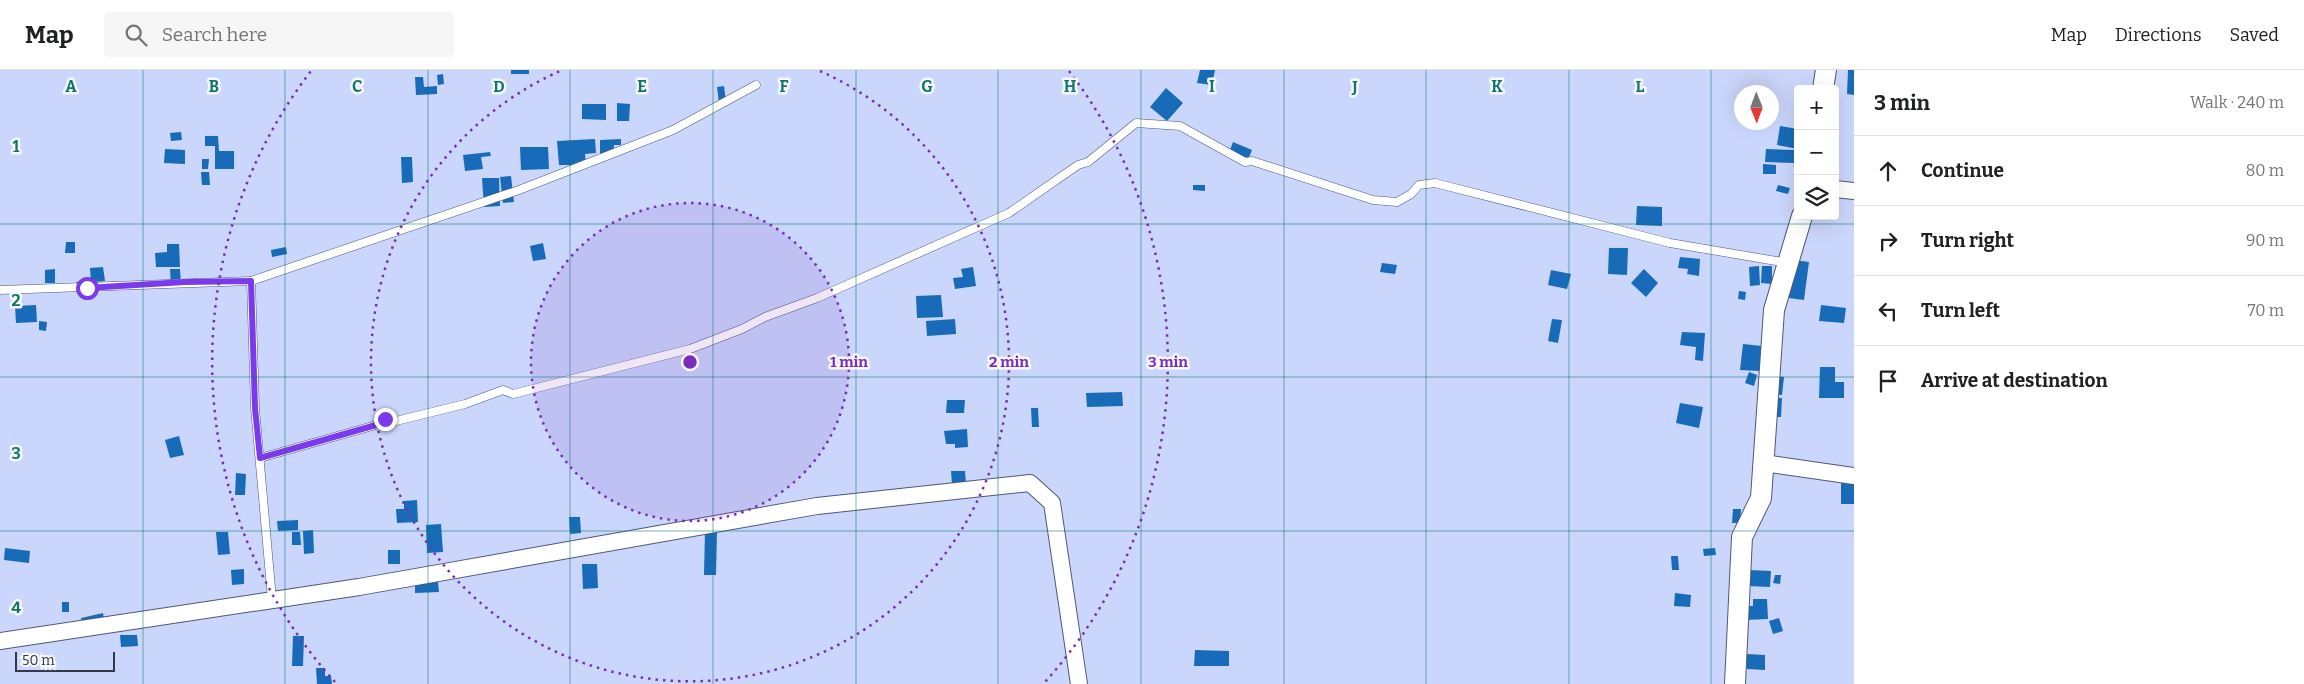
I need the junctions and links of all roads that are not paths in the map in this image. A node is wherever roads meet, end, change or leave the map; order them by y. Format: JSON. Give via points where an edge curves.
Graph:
{"nodes":[{"id":1,"x":1826,"y":70,"type":"edge"},
{"id":2,"x":756,"y":85,"type":"dead end"},
{"id":3,"x":1824,"y":85,"type":"edge"},
{"id":4,"x":1839,"y":189,"type":"edge"},
{"id":5,"x":1854,"y":191,"type":"edge"},
{"id":6,"x":1801,"y":220,"type":"edge"},
{"id":7,"x":1788,"y":263,"type":"junction"},
{"id":8,"x":251,"y":281,"type":"junction"},
{"id":9,"x":0,"y":290,"type":"edge"},
{"id":10,"x":260,"y":458,"type":"junction"},
{"id":11,"x":1763,"y":463,"type":"junction"},
{"id":12,"x":1854,"y":476,"type":"edge"},
{"id":13,"x":272,"y":599,"type":"junction"},
{"id":14,"x":0,"y":641,"type":"edge"},
{"id":15,"x":1079,"y":684,"type":"edge"},
{"id":16,"x":1735,"y":684,"type":"edge"}],
"edges":[{"from":1,"to":3,"type":"street"},
{"from":2,"to":8,"type":"lane","via":[[673,130],[538,183]]},
{"from":4,"to":5,"type":"street"},
{"from":6,"to":7,"type":"street"},
{"from":7,"to":10,"type":"lane","via":[[1670,242],[1435,183],[1419,185],[1397,202],[1373,200],[1245,162],[1180,126],[1136,123],[1088,162],[1078,165],[1009,212],[818,298],[707,343],[514,394],[503,390],[466,404],[396,421],[385,419],[376,425]]},
{"from":7,"to":11,"type":"street","via":[[1774,310]]},
{"from":8,"to":9,"type":"lane"},
{"from":8,"to":10,"type":"lane"},
{"from":10,"to":13,"type":"lane"},
{"from":11,"to":12,"type":"street"},
{"from":11,"to":16,"type":"street","via":[[1760,498],[1742,537]]},
{"from":13,"to":14,"type":"street"},
{"from":13,"to":15,"type":"street","via":[[369,585],[817,506],[1030,483],[1052,503]]}]}
